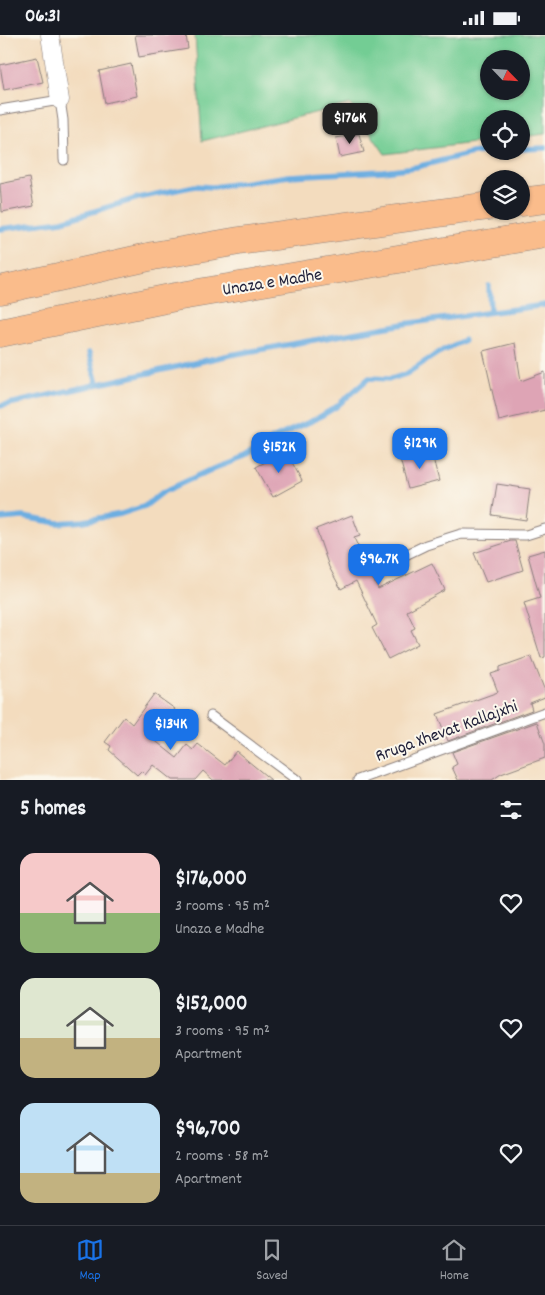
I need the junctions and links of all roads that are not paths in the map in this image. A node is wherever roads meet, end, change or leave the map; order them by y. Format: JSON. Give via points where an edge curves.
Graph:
{"nodes":[{"id":1,"x":50,"y":35,"type":"edge"},
{"id":2,"x":60,"y":100,"type":"junction"},
{"id":3,"x":0,"y":111,"type":"edge"},
{"id":4,"x":64,"y":159,"type":"dead end"},
{"id":5,"x":545,"y":199,"type":"edge"},
{"id":6,"x":530,"y":201,"type":"edge"},
{"id":7,"x":480,"y":207,"type":"edge"},
{"id":8,"x":545,"y":234,"type":"edge"},
{"id":9,"x":0,"y":290,"type":"edge"},
{"id":10,"x":0,"y":333,"type":"edge"},
{"id":11,"x":545,"y":529,"type":"edge"},
{"id":12,"x":393,"y":561,"type":"dead end"},
{"id":13,"x":545,"y":712,"type":"edge"},
{"id":14,"x":211,"y":716,"type":"dead end"},
{"id":15,"x":297,"y":780,"type":"edge"},
{"id":16,"x":358,"y":780,"type":"edge"}],
"edges":[{"from":1,"to":2,"type":"street"},
{"from":2,"to":3,"type":"lane"},
{"from":2,"to":4,"type":"lane"},
{"from":5,"to":6,"type":"highway"},
{"from":7,"to":9,"type":"highway","via":[[153,256]]},
{"from":8,"to":10,"type":"highway","name":"Unaza e Madhe","via":[[175,297]]},
{"from":11,"to":12,"type":"lane","via":[[526,535],[461,534],[426,545]]},
{"from":13,"to":16,"type":"lane","name":"Rruga Xhevat Kallajxhi"},
{"from":14,"to":15,"type":"lane"}]}
